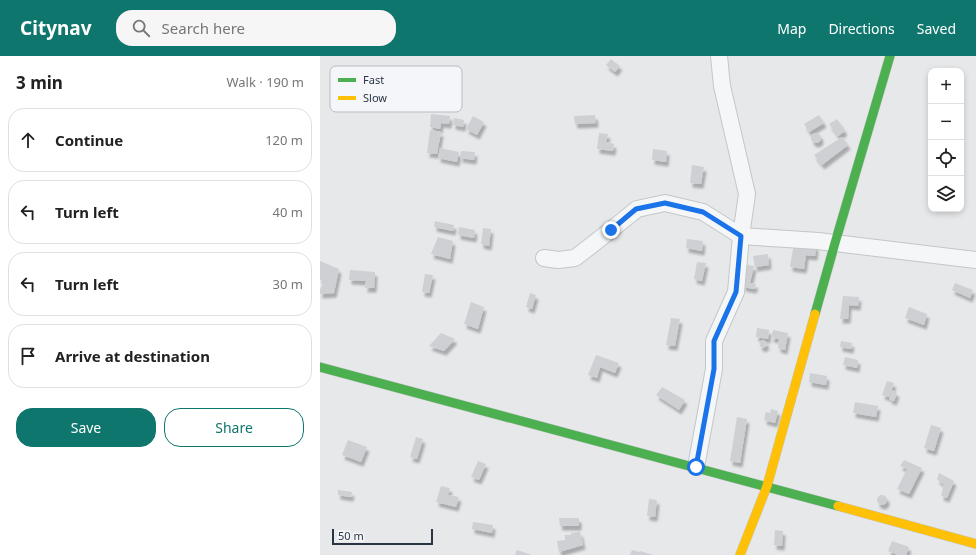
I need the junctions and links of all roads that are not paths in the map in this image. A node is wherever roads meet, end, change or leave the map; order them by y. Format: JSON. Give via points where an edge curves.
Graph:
{"nodes":[{"id":1,"x":719,"y":56,"type":"edge"},
{"id":2,"x":890,"y":56,"type":"edge"},
{"id":3,"x":741,"y":236,"type":"junction"},
{"id":4,"x":835,"y":243,"type":"junction"},
{"id":5,"x":544,"y":258,"type":"dead end"},
{"id":6,"x":976,"y":260,"type":"edge"},
{"id":7,"x":320,"y":367,"type":"edge"},
{"id":8,"x":696,"y":467,"type":"junction"},
{"id":9,"x":767,"y":486,"type":"junction"},
{"id":10,"x":976,"y":544,"type":"edge"},
{"id":11,"x":740,"y":555,"type":"edge"}],
"edges":[{"from":1,"to":3,"type":"street","via":[[722,86],[747,194]]},
{"from":2,"to":4,"type":"street"},
{"from":3,"to":4,"type":"street"},
{"from":3,"to":5,"type":"street","via":[[703,212],[665,203],[636,209],[574,258]]},
{"from":3,"to":8,"type":"street","via":[[736,292],[714,341],[714,369]]},
{"from":4,"to":6,"type":"street"},
{"from":4,"to":9,"type":"street"},
{"from":7,"to":8,"type":"street"},
{"from":8,"to":9,"type":"street"},
{"from":9,"to":10,"type":"street"},
{"from":9,"to":11,"type":"street"}]}
